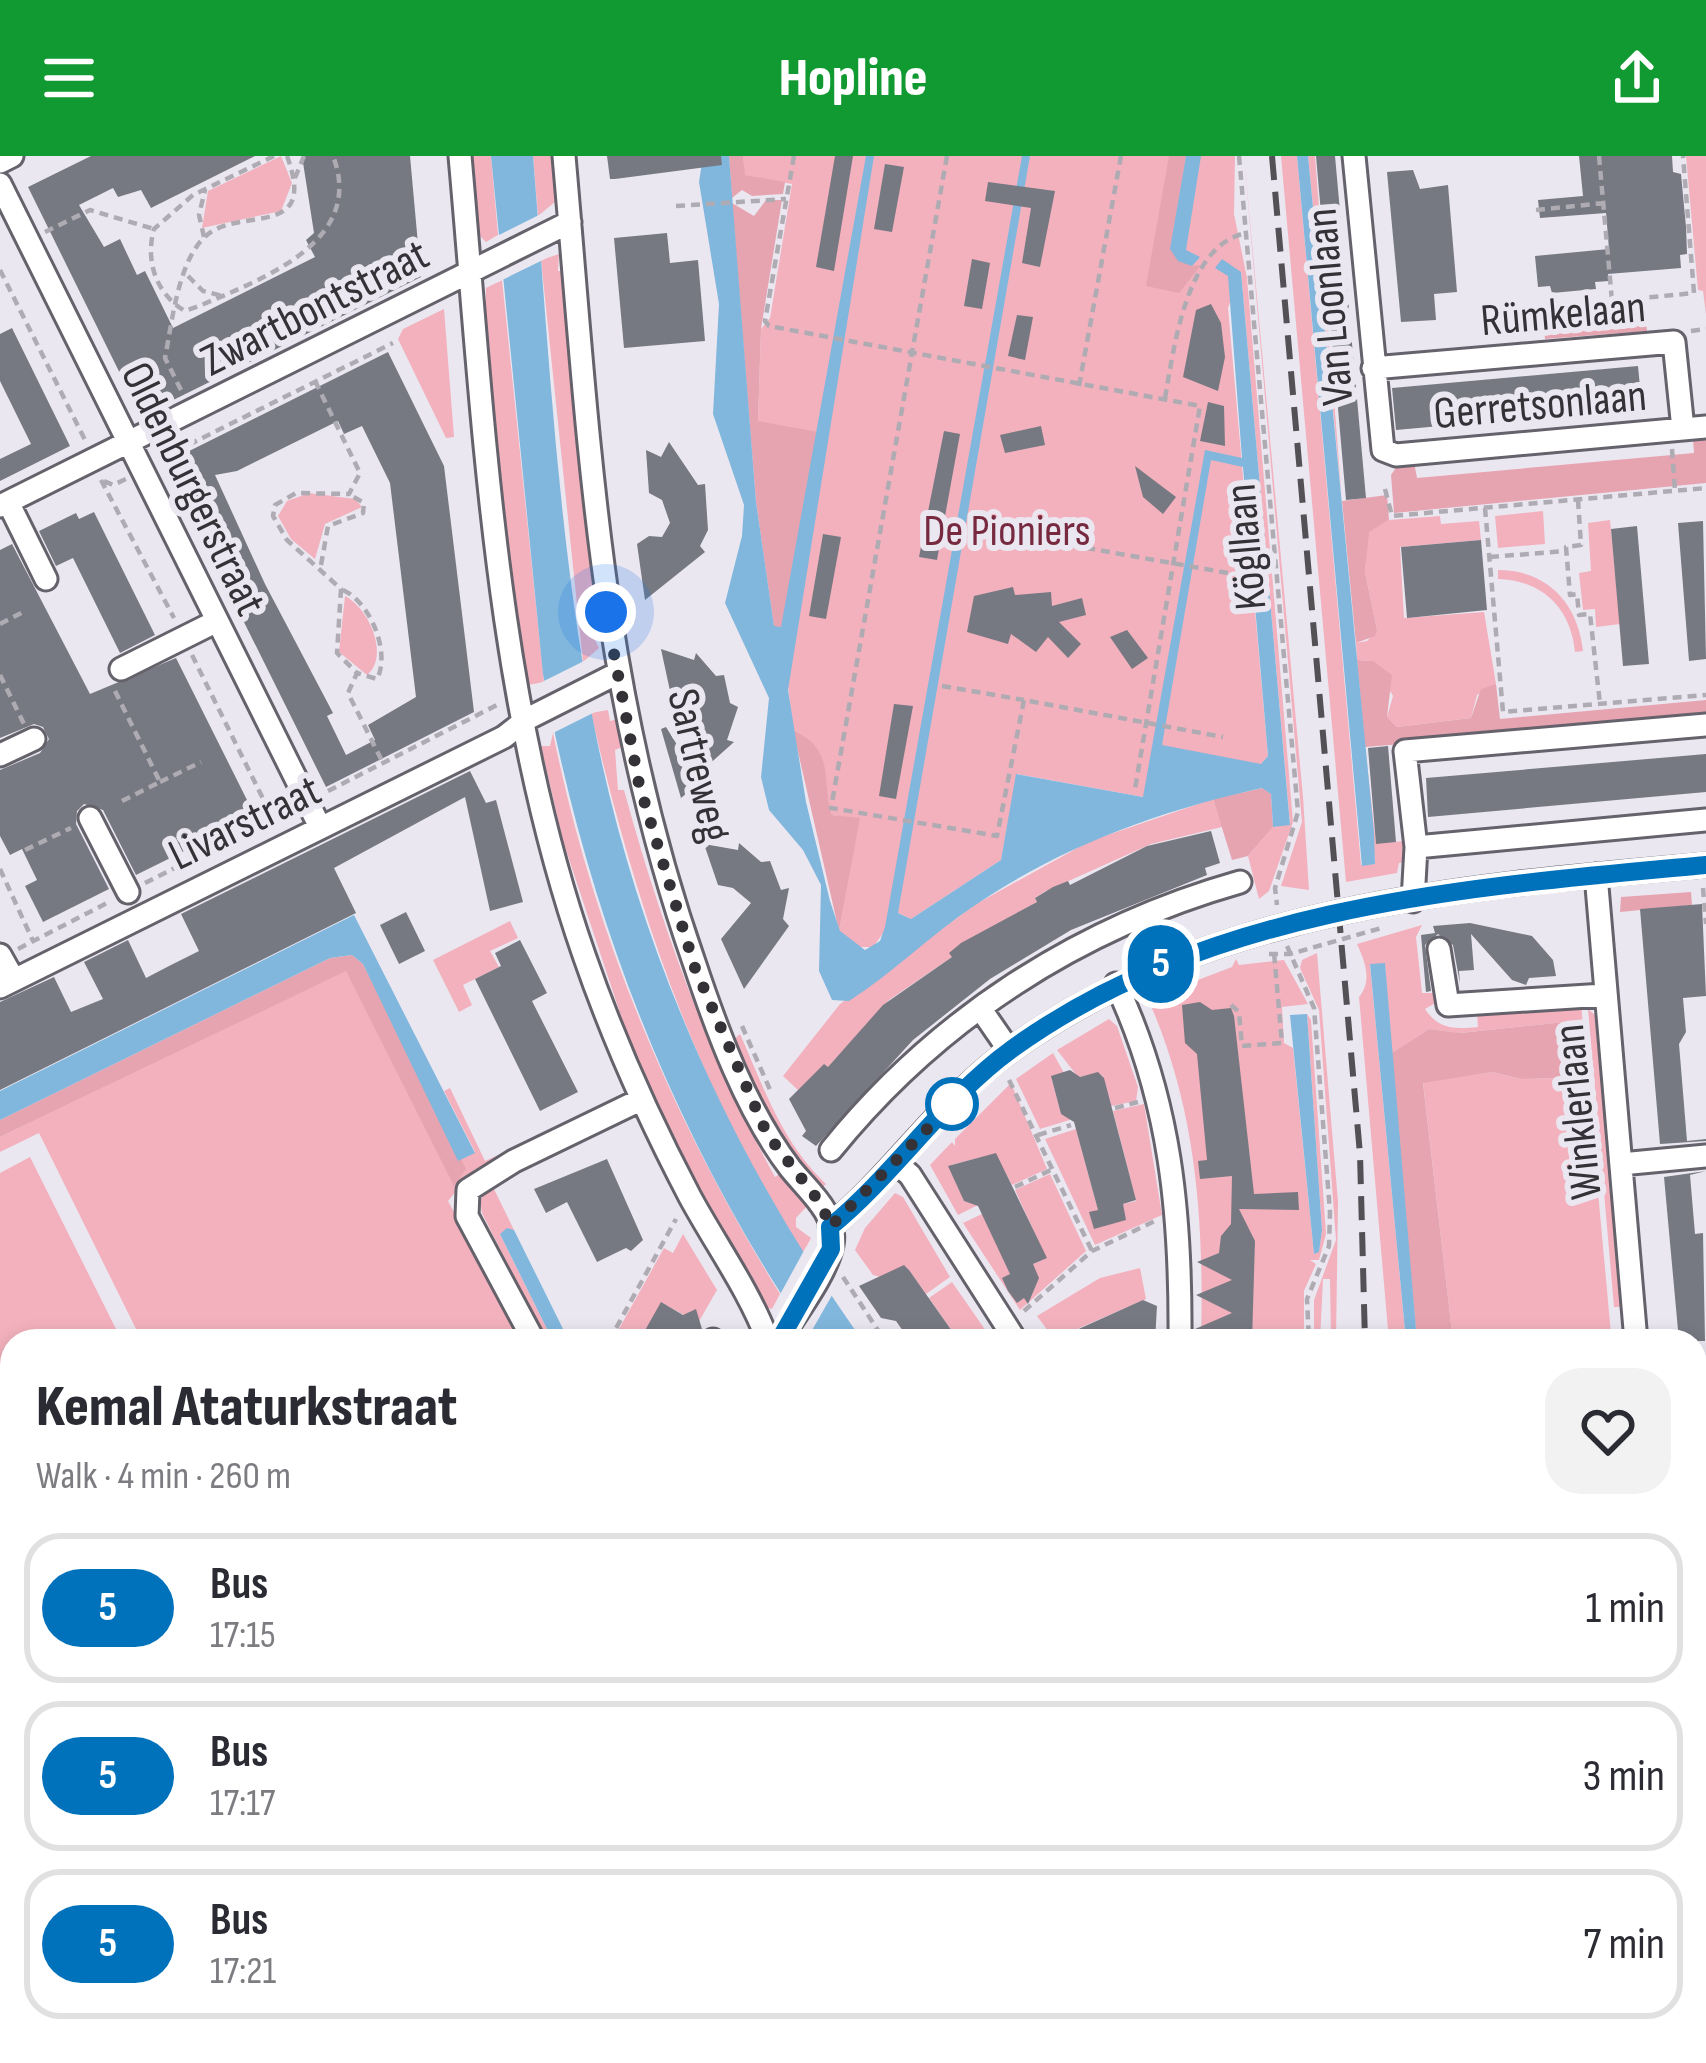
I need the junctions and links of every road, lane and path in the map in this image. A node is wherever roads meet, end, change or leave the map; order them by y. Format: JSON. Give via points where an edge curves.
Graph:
{"nodes":[{"id":1,"x":12,"y":156,"type":"edge"},
{"id":2,"x":274,"y":156,"type":"edge"},
{"id":3,"x":286,"y":156,"type":"edge"},
{"id":4,"x":304,"y":156,"type":"edge"},
{"id":5,"x":460,"y":156,"type":"edge"},
{"id":6,"x":563,"y":156,"type":"edge"},
{"id":7,"x":794,"y":156,"type":"edge"},
{"id":8,"x":946,"y":156,"type":"edge"},
{"id":9,"x":1121,"y":156,"type":"edge"},
{"id":10,"x":1239,"y":156,"type":"edge"},
{"id":11,"x":1354,"y":156,"type":"edge"},
{"id":12,"x":1599,"y":156,"type":"edge"},
{"id":13,"x":1683,"y":156,"type":"edge"},
{"id":14,"x":335,"y":157,"type":"edge"},
{"id":15,"x":0,"y":162,"type":"edge"},
{"id":16,"x":294,"y":183,"type":"junction"},
{"id":17,"x":0,"y":184,"type":"edge"},
{"id":18,"x":205,"y":189,"type":"junction"},
{"id":19,"x":786,"y":199,"type":"junction"},
{"id":20,"x":1604,"y":203,"type":"junction"},
{"id":21,"x":676,"y":206,"type":"dead end"},
{"id":22,"x":1536,"y":209,"type":"dead end"},
{"id":23,"x":562,"y":227,"type":"junction"},
{"id":24,"x":154,"y":229,"type":"junction"},
{"id":25,"x":44,"y":232,"type":"dead end"},
{"id":26,"x":1246,"y":233,"type":"junction"},
{"id":27,"x":204,"y":237,"type":"junction"},
{"id":28,"x":480,"y":266,"type":"junction"},
{"id":29,"x":0,"y":270,"type":"edge"},
{"id":30,"x":187,"y":273,"type":"junction"},
{"id":31,"x":223,"y":296,"type":"junction"},
{"id":32,"x":1612,"y":301,"type":"junction"},
{"id":33,"x":176,"y":305,"type":"junction"},
{"id":34,"x":393,"y":343,"type":"dead end"},
{"id":35,"x":910,"y":351,"type":"junction"},
{"id":36,"x":1544,"y":353,"type":"junction"},
{"id":37,"x":1372,"y":368,"type":"junction"},
{"id":38,"x":315,"y":381,"type":"junction"},
{"id":39,"x":1079,"y":386,"type":"junction"},
{"id":40,"x":1165,"y":398,"type":"junction"},
{"id":41,"x":192,"y":411,"type":"junction"},
{"id":42,"x":1706,"y":427,"type":"edge"},
{"id":43,"x":1676,"y":429,"type":"junction"},
{"id":44,"x":128,"y":442,"type":"junction"},
{"id":45,"x":1382,"y":450,"type":"joint"},
{"id":46,"x":98,"y":470,"type":"junction"},
{"id":47,"x":143,"y":471,"type":"junction"},
{"id":48,"x":1706,"y":488,"type":"edge"},
{"id":49,"x":1385,"y":489,"type":"dead end"},
{"id":50,"x":1675,"y":491,"type":"junction"},
{"id":51,"x":350,"y":494,"type":"junction"},
{"id":52,"x":1578,"y":500,"type":"junction"},
{"id":53,"x":4,"y":504,"type":"edge"},
{"id":54,"x":1485,"y":508,"type":"junction"},
{"id":55,"x":968,"y":527,"type":"dead end"},
{"id":56,"x":1566,"y":551,"type":"junction"},
{"id":57,"x":1490,"y":557,"type":"junction"},
{"id":58,"x":1178,"y":563,"type":"junction"},
{"id":59,"x":321,"y":565,"type":"junction"},
{"id":60,"x":1228,"y":573,"type":"dead end"},
{"id":61,"x":46,"y":579,"type":"dead end"},
{"id":62,"x":341,"y":589,"type":"junction"},
{"id":63,"x":25,"y":611,"type":"dead end"},
{"id":64,"x":217,"y":621,"type":"junction"},
{"id":65,"x":0,"y":624,"type":"edge"},
{"id":66,"x":184,"y":638,"type":"junction"},
{"id":67,"x":356,"y":673,"type":"junction"},
{"id":68,"x":0,"y":675,"type":"edge"},
{"id":69,"x":115,"y":675,"type":"joint"},
{"id":70,"x":610,"y":677,"type":"junction"},
{"id":71,"x":942,"y":686,"type":"dead end"},
{"id":72,"x":1706,"y":694,"type":"edge"},
{"id":73,"x":1024,"y":700,"type":"junction"},
{"id":74,"x":1600,"y":704,"type":"junction"},
{"id":75,"x":482,"y":713,"type":"dead end"},
{"id":76,"x":531,"y":718,"type":"junction"},
{"id":77,"x":1146,"y":722,"type":"junction"},
{"id":78,"x":1706,"y":725,"type":"edge"},
{"id":79,"x":1223,"y":737,"type":"dead end"},
{"id":80,"x":33,"y":739,"type":"joint"},
{"id":81,"x":0,"y":754,"type":"edge"},
{"id":82,"x":201,"y":762,"type":"dead end"},
{"id":83,"x":383,"y":763,"type":"junction"},
{"id":84,"x":160,"y":782,"type":"junction"},
{"id":85,"x":1135,"y":789,"type":"dead end"},
{"id":86,"x":119,"y":802,"type":"dead end"},
{"id":87,"x":308,"y":802,"type":"junction"},
{"id":88,"x":1706,"y":820,"type":"edge"},
{"id":89,"x":83,"y":822,"type":"joint"},
{"id":90,"x":320,"y":827,"type":"junction"},
{"id":91,"x":1416,"y":847,"type":"junction"},
{"id":92,"x":25,"y":850,"type":"dead end"},
{"id":93,"x":0,"y":869,"type":"edge"},
{"id":94,"x":1704,"y":872,"type":"edge"},
{"id":95,"x":1595,"y":875,"type":"junction"},
{"id":96,"x":1240,"y":882,"type":"dead end"},
{"id":97,"x":128,"y":892,"type":"dead end"},
{"id":98,"x":1413,"y":901,"type":"junction"},
{"id":99,"x":1706,"y":924,"type":"edge"},
{"id":100,"x":1389,"y":927,"type":"dead end"},
{"id":101,"x":1283,"y":928,"type":"junction"},
{"id":102,"x":33,"y":941,"type":"dead end"},
{"id":103,"x":1439,"y":949,"type":"dead end"},
{"id":104,"x":1291,"y":954,"type":"junction"},
{"id":105,"x":0,"y":955,"type":"edge"},
{"id":106,"x":7,"y":984,"type":"edge"},
{"id":107,"x":1116,"y":984,"type":"junction"},
{"id":108,"x":1604,"y":994,"type":"junction"},
{"id":109,"x":1231,"y":1006,"type":"dead end"},
{"id":110,"x":980,"y":1007,"type":"junction"},
{"id":111,"x":742,"y":1026,"type":"dead end"},
{"id":112,"x":1010,"y":1050,"type":"junction"},
{"id":113,"x":991,"y":1066,"type":"junction"},
{"id":114,"x":770,"y":1091,"type":"dead end"},
{"id":115,"x":640,"y":1100,"type":"junction"},
{"id":116,"x":1071,"y":1125,"type":"dead end"},
{"id":117,"x":1038,"y":1135,"type":"junction"},
{"id":118,"x":831,"y":1150,"type":"dead end"},
{"id":119,"x":1706,"y":1156,"type":"edge"},
{"id":120,"x":896,"y":1162,"type":"junction"},
{"id":121,"x":1621,"y":1164,"type":"junction"},
{"id":122,"x":1053,"y":1169,"type":"junction"},
{"id":123,"x":1015,"y":1187,"type":"dead end"},
{"id":124,"x":682,"y":1209,"type":"dead end"},
{"id":125,"x":1180,"y":1215,"type":"junction"},
{"id":126,"x":830,"y":1227,"type":"junction"},
{"id":127,"x":1092,"y":1251,"type":"junction"},
{"id":128,"x":833,"y":1266,"type":"junction"},
{"id":129,"x":528,"y":1329,"type":"edge"},
{"id":130,"x":616,"y":1329,"type":"edge"},
{"id":131,"x":762,"y":1329,"type":"edge"},
{"id":132,"x":786,"y":1329,"type":"edge"},
{"id":133,"x":877,"y":1329,"type":"edge"},
{"id":134,"x":1007,"y":1329,"type":"edge"},
{"id":135,"x":1017,"y":1329,"type":"edge"},
{"id":136,"x":1180,"y":1329,"type":"edge"},
{"id":137,"x":1308,"y":1329,"type":"edge"},
{"id":138,"x":1635,"y":1329,"type":"edge"}],
"edges":[{"from":1,"to":15,"type":"street"},
{"from":2,"to":18,"type":"path"},
{"from":3,"to":16,"type":"path"},
{"from":4,"to":16,"type":"path"},
{"from":5,"to":28,"type":"street"},
{"from":6,"to":23,"type":"street","name":"Sartreweg"},
{"from":7,"to":19,"type":"path"},
{"from":8,"to":35,"type":"path"},
{"from":9,"to":39,"type":"path"},
{"from":10,"to":26,"type":"path","name":"Kögllaan"},
{"from":11,"to":37,"type":"street","name":"Van Loonlaan"},
{"from":12,"to":20,"type":"path"},
{"from":13,"to":32,"type":"path","via":[[1694,293]]},
{"from":14,"to":31,"type":"path","via":[[340,203],[323,235]]},
{"from":16,"to":27,"type":"path","via":[[288,206],[274,218]]},
{"from":17,"to":44,"type":"street","name":"Oldenburgerstraat"},
{"from":18,"to":24,"type":"path"},
{"from":18,"to":27,"type":"path"},
{"from":19,"to":21,"type":"path"},
{"from":19,"to":35,"type":"path","via":[[765,321]]},
{"from":20,"to":22,"type":"path"},
{"from":20,"to":32,"type":"path"},
{"from":23,"to":28,"type":"street"},
{"from":23,"to":70,"type":"street","name":"Sartreweg"},
{"from":24,"to":25,"type":"path","via":[[90,210]]},
{"from":24,"to":33,"type":"path","via":[[154,273]]},
{"from":26,"to":40,"type":"path","via":[[1228,236],[1210,256],[1180,314]]},
{"from":26,"to":101,"type":"path","name":"Kögllaan","via":[[1298,812],[1275,888]]},
{"from":27,"to":30,"type":"path"},
{"from":28,"to":41,"type":"street","name":"Zwartbontstraat"},
{"from":28,"to":76,"type":"street","via":[[497,549]]},
{"from":29,"to":46,"type":"path","name":"Oldenburgerstraat"},
{"from":30,"to":31,"type":"path","via":[[202,291]]},
{"from":30,"to":33,"type":"path"},
{"from":31,"to":33,"type":"path","via":[[185,311]]},
{"from":32,"to":36,"type":"path","via":[[1539,308]]},
{"from":33,"to":41,"type":"path","via":[[165,358]]},
{"from":34,"to":38,"type":"path"},
{"from":35,"to":39,"type":"path"},
{"from":35,"to":73,"type":"path","via":[[831,808],[997,836]]},
{"from":36,"to":37,"type":"street","name":"Rümkelaan"},
{"from":36,"to":43,"type":"street","name":"Rümkelaan","via":[[1674,342]]},
{"from":37,"to":45,"type":"street","name":"Van Loonlaan"},
{"from":38,"to":47,"type":"path"},
{"from":38,"to":51,"type":"path","via":[[360,473]]},
{"from":39,"to":40,"type":"path"},
{"from":40,"to":58,"type":"path","via":[[1200,406]]},
{"from":41,"to":44,"type":"street","name":"Zwartbontstraat"},
{"from":42,"to":43,"type":"street","name":"Gerretsonlaan"},
{"from":43,"to":45,"type":"street","name":"Gerretsonlaan"},
{"from":43,"to":50,"type":"path"},
{"from":44,"to":46,"type":"street","name":"Zwartbontstraat"},
{"from":44,"to":47,"type":"street","name":"Oldenburgerstraat"},
{"from":46,"to":47,"type":"path","via":[[113,485]]},
{"from":46,"to":53,"type":"street","name":"Zwartbontstraat"},
{"from":46,"to":66,"type":"path","name":"Oldenburgerstraat"},
{"from":47,"to":64,"type":"street","name":"Oldenburgerstraat"},
{"from":48,"to":50,"type":"path"},
{"from":49,"to":54,"type":"path","via":[[1392,516]]},
{"from":50,"to":52,"type":"path"},
{"from":51,"to":59,"type":"path","via":[[364,503],[363,513],[328,526]]},
{"from":51,"to":59,"type":"path","via":[[296,493],[275,506],[287,540]]},
{"from":52,"to":54,"type":"path"},
{"from":52,"to":56,"type":"path","via":[[1581,545]]},
{"from":53,"to":61,"type":"street"},
{"from":54,"to":57,"type":"path"},
{"from":55,"to":58,"type":"path"},
{"from":56,"to":57,"type":"path"},
{"from":56,"to":74,"type":"path","via":[[1570,595],[1577,595],[1579,615],[1590,614]]},
{"from":57,"to":74,"type":"path","via":[[1503,712]]},
{"from":58,"to":60,"type":"path"},
{"from":58,"to":77,"type":"path"},
{"from":59,"to":62,"type":"path"},
{"from":62,"to":67,"type":"path","via":[[336,649]]},
{"from":62,"to":67,"type":"path","via":[[366,613],[383,657],[376,679]]},
{"from":63,"to":65,"type":"path"},
{"from":64,"to":66,"type":"street"},
{"from":64,"to":87,"type":"street","name":"Oldenburgerstraat"},
{"from":66,"to":69,"type":"street"},
{"from":66,"to":87,"type":"path","name":"Oldenburgerstraat","via":[[272,818]]},
{"from":67,"to":83,"type":"path","via":[[349,692]]},
{"from":68,"to":80,"type":"path"},
{"from":69,"to":84,"type":"path"},
{"from":70,"to":76,"type":"street","name":"Sartreweg"},
{"from":70,"to":126,"type":"street","name":"Sartreweg","via":[[695,968],[767,1134]]},
{"from":71,"to":73,"type":"path"},
{"from":72,"to":74,"type":"path"},
{"from":73,"to":77,"type":"path"},
{"from":75,"to":83,"type":"path"},
{"from":76,"to":90,"type":"street","name":"Livarstraat"},
{"from":76,"to":115,"type":"street","via":[[574,895],[612,1005],[604,1007]]},
{"from":77,"to":79,"type":"path"},
{"from":77,"to":85,"type":"path"},
{"from":78,"to":91,"type":"street","via":[[1405,751]]},
{"from":80,"to":81,"type":"street"},
{"from":82,"to":84,"type":"path"},
{"from":83,"to":87,"type":"path"},
{"from":84,"to":86,"type":"path"},
{"from":87,"to":90,"type":"street","name":"Oldenburgerstraat"},
{"from":88,"to":91,"type":"street"},
{"from":89,"to":92,"type":"path"},
{"from":89,"to":97,"type":"street"},
{"from":90,"to":106,"type":"street","name":"Livarstraat"},
{"from":91,"to":98,"type":"street"},
{"from":93,"to":102,"type":"path"},
{"from":94,"to":95,"type":"street"},
{"from":94,"to":99,"type":"path"},
{"from":95,"to":98,"type":"street"},
{"from":95,"to":108,"type":"street","name":"Winklerlaan"},
{"from":96,"to":110,"type":"street","via":[[1079,943]]},
{"from":98,"to":101,"type":"street"},
{"from":100,"to":104,"type":"path"},
{"from":101,"to":104,"type":"path","name":"Kögllaan"},
{"from":101,"to":107,"type":"street","via":[[1204,948]]},
{"from":103,"to":108,"type":"street","via":[[1448,1005]]},
{"from":104,"to":109,"type":"path","via":[[1274,957],[1282,1043],[1242,1046],[1239,1012]]},
{"from":104,"to":137,"type":"path","name":"Kögllaan","via":[[1314,1008],[1330,1212],[1329,1246],[1307,1299]]},
{"from":105,"to":106,"type":"street"},
{"from":107,"to":112,"type":"street"},
{"from":107,"to":125,"type":"street","via":[[1161,1102]]},
{"from":108,"to":121,"type":"street","name":"Winklerlaan"},
{"from":110,"to":112,"type":"street"},
{"from":110,"to":118,"type":"street","via":[[922,1052]]},
{"from":111,"to":114,"type":"path"},
{"from":112,"to":113,"type":"street"},
{"from":113,"to":117,"type":"path","via":[[1014,1081]]},
{"from":113,"to":120,"type":"street"},
{"from":115,"to":129,"type":"street","via":[[468,1190],[467,1216]]},
{"from":115,"to":131,"type":"street"},
{"from":116,"to":117,"type":"path"},
{"from":117,"to":122,"type":"path"},
{"from":119,"to":121,"type":"street"},
{"from":120,"to":126,"type":"street"},
{"from":120,"to":134,"type":"street"},
{"from":121,"to":138,"type":"street","name":"Winklerlaan"},
{"from":122,"to":123,"type":"path"},
{"from":122,"to":127,"type":"path"},
{"from":124,"to":130,"type":"path"},
{"from":125,"to":127,"type":"path"},
{"from":125,"to":136,"type":"street"},
{"from":126,"to":128,"type":"street"},
{"from":127,"to":135,"type":"path","via":[[1042,1293]]},
{"from":128,"to":132,"type":"street"},
{"from":128,"to":133,"type":"path"}]}
